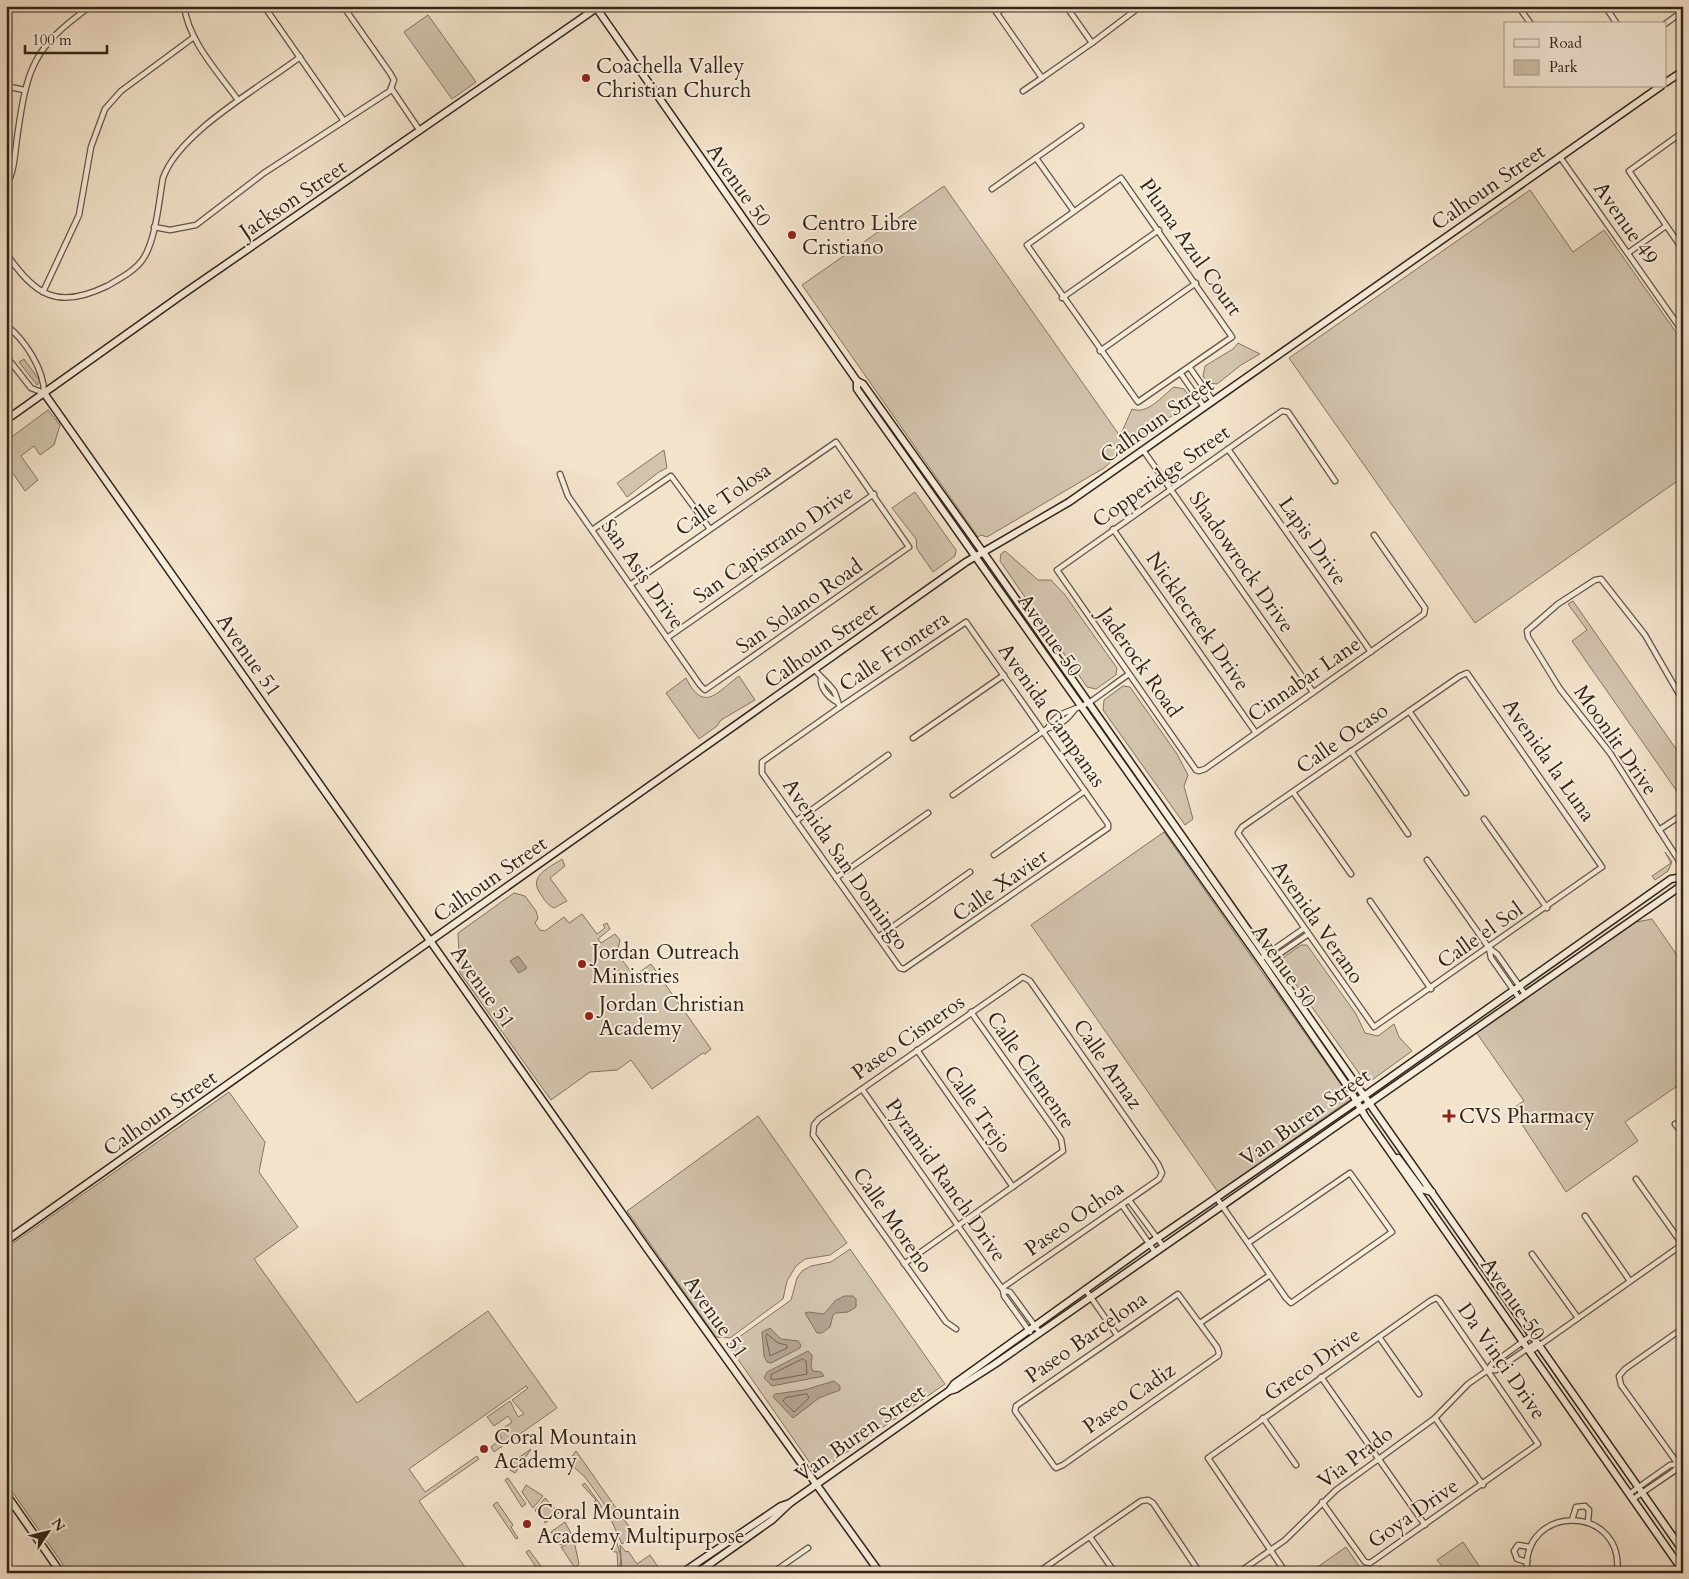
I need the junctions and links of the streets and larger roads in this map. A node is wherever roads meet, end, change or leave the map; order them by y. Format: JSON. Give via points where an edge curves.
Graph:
{"nodes":[{"id":1,"x":91,"y":6,"type":"edge"},
{"id":2,"x":184,"y":6,"type":"edge"},
{"id":3,"x":264,"y":6,"type":"edge"},
{"id":4,"x":343,"y":6,"type":"edge"},
{"id":5,"x":992,"y":6,"type":"edge"},
{"id":6,"x":1006,"y":6,"type":"edge"},
{"id":7,"x":1066,"y":6,"type":"edge"},
{"id":8,"x":1136,"y":6,"type":"edge"},
{"id":9,"x":1518,"y":6,"type":"edge"},
{"id":10,"x":1605,"y":6,"type":"edge"},
{"id":11,"x":597,"y":7,"type":"edge"},
{"id":12,"x":997,"y":13,"type":"junction"},
{"id":13,"x":1682,"y":13,"type":"edge"},
{"id":14,"x":1530,"y":22,"type":"edge"},
{"id":15,"x":1616,"y":22,"type":"edge"},
{"id":16,"x":1666,"y":23,"type":"edge"},
{"id":17,"x":194,"y":37,"type":"junction"},
{"id":18,"x":1092,"y":43,"type":"junction"},
{"id":19,"x":300,"y":57,"type":"junction"},
{"id":20,"x":1683,"y":71,"type":"edge"},
{"id":21,"x":1042,"y":78,"type":"junction"},
{"id":22,"x":1666,"y":82,"type":"edge"},
{"id":23,"x":6,"y":86,"type":"edge"},
{"id":24,"x":391,"y":88,"type":"junction"},
{"id":25,"x":1658,"y":88,"type":"edge"},
{"id":26,"x":24,"y":90,"type":"junction"},
{"id":27,"x":1023,"y":91,"type":"dead end"},
{"id":28,"x":238,"y":100,"type":"junction"},
{"id":29,"x":344,"y":120,"type":"junction"},
{"id":30,"x":1081,"y":126,"type":"dead end"},
{"id":31,"x":420,"y":130,"type":"junction"},
{"id":32,"x":1682,"y":134,"type":"edge"},
{"id":33,"x":1560,"y":157,"type":"junction"},
{"id":34,"x":1036,"y":158,"type":"junction"},
{"id":35,"x":6,"y":187,"type":"edge"},
{"id":36,"x":992,"y":189,"type":"dead end"},
{"id":37,"x":1073,"y":210,"type":"junction"},
{"id":38,"x":154,"y":226,"type":"junction"},
{"id":39,"x":1666,"y":226,"type":"junction"},
{"id":40,"x":1159,"y":230,"type":"junction"},
{"id":41,"x":1683,"y":250,"type":"edge"},
{"id":42,"x":1628,"y":253,"type":"junction"},
{"id":43,"x":7,"y":256,"type":"edge"},
{"id":44,"x":1196,"y":283,"type":"junction"},
{"id":45,"x":43,"y":292,"type":"junction"},
{"id":46,"x":1062,"y":298,"type":"junction"},
{"id":47,"x":6,"y":325,"type":"edge"},
{"id":48,"x":1683,"y":332,"type":"edge"},
{"id":49,"x":1100,"y":351,"type":"junction"},
{"id":50,"x":6,"y":356,"type":"edge"},
{"id":51,"x":1190,"y":368,"type":"junction"},
{"id":52,"x":1181,"y":374,"type":"junction"},
{"id":53,"x":857,"y":381,"type":"junction"},
{"id":54,"x":44,"y":393,"type":"junction"},
{"id":55,"x":1213,"y":401,"type":"junction"},
{"id":56,"x":1204,"y":407,"type":"junction"},
{"id":57,"x":6,"y":420,"type":"edge"},
{"id":58,"x":1228,"y":449,"type":"junction"},
{"id":59,"x":1143,"y":450,"type":"junction"},
{"id":60,"x":560,"y":474,"type":"dead end"},
{"id":61,"x":1335,"y":481,"type":"dead end"},
{"id":62,"x":1170,"y":489,"type":"junction"},
{"id":63,"x":874,"y":494,"type":"junction"},
{"id":64,"x":710,"y":529,"type":"junction"},
{"id":65,"x":1113,"y":529,"type":"junction"},
{"id":66,"x":592,"y":530,"type":"junction"},
{"id":67,"x":1374,"y":536,"type":"dead end"},
{"id":68,"x":982,"y":552,"type":"junction"},
{"id":69,"x":975,"y":556,"type":"junction"},
{"id":70,"x":1057,"y":570,"type":"joint"},
{"id":71,"x":630,"y":584,"type":"junction"},
{"id":72,"x":966,"y":622,"type":"joint"},
{"id":73,"x":667,"y":638,"type":"junction"},
{"id":74,"x":1371,"y":652,"type":"junction"},
{"id":75,"x":815,"y":670,"type":"junction"},
{"id":76,"x":1467,"y":673,"type":"joint"},
{"id":77,"x":1129,"y":674,"type":"junction"},
{"id":78,"x":1004,"y":675,"type":"junction"},
{"id":79,"x":705,"y":690,"type":"joint"},
{"id":80,"x":1314,"y":692,"type":"junction"},
{"id":81,"x":1683,"y":701,"type":"edge"},
{"id":82,"x":1089,"y":702,"type":"junction"},
{"id":83,"x":840,"y":706,"type":"junction"},
{"id":84,"x":1078,"y":708,"type":"junction"},
{"id":85,"x":1409,"y":711,"type":"junction"},
{"id":86,"x":1046,"y":730,"type":"junction"},
{"id":87,"x":1256,"y":733,"type":"junction"},
{"id":88,"x":913,"y":738,"type":"dead end"},
{"id":89,"x":1351,"y":751,"type":"junction"},
{"id":90,"x":888,"y":756,"type":"dead end"},
{"id":91,"x":761,"y":768,"type":"joint"},
{"id":92,"x":1199,"y":771,"type":"joint"},
{"id":93,"x":1085,"y":790,"type":"junction"},
{"id":94,"x":1293,"y":792,"type":"junction"},
{"id":95,"x":1466,"y":793,"type":"dead end"},
{"id":96,"x":953,"y":795,"type":"dead end"},
{"id":97,"x":928,"y":812,"type":"dead end"},
{"id":98,"x":1683,"y":814,"type":"edge"},
{"id":99,"x":1484,"y":819,"type":"dead end"},
{"id":100,"x":796,"y":820,"type":"junction"},
{"id":101,"x":1108,"y":828,"type":"joint"},
{"id":102,"x":1659,"y":830,"type":"junction"},
{"id":103,"x":1238,"y":833,"type":"joint"},
{"id":104,"x":1408,"y":834,"type":"dead end"},
{"id":105,"x":994,"y":855,"type":"dead end"},
{"id":106,"x":1426,"y":860,"type":"dead end"},
{"id":107,"x":1602,"y":867,"type":"joint"},
{"id":108,"x":1683,"y":867,"type":"edge"},
{"id":109,"x":970,"y":872,"type":"dead end"},
{"id":110,"x":1351,"y":874,"type":"dead end"},
{"id":111,"x":1683,"y":876,"type":"edge"},
{"id":112,"x":836,"y":878,"type":"junction"},
{"id":113,"x":1683,"y":882,"type":"edge"},
{"id":114,"x":1370,"y":901,"type":"dead end"},
{"id":115,"x":1547,"y":908,"type":"junction"},
{"id":116,"x":1303,"y":929,"type":"junction"},
{"id":117,"x":1307,"y":935,"type":"junction"},
{"id":118,"x":878,"y":938,"type":"junction"},
{"id":119,"x":431,"y":942,"type":"junction"},
{"id":120,"x":1489,"y":948,"type":"junction"},
{"id":121,"x":1268,"y":958,"type":"junction"},
{"id":122,"x":1262,"y":962,"type":"junction"},
{"id":123,"x":910,"y":967,"type":"joint"},
{"id":124,"x":1023,"y":978,"type":"joint"},
{"id":125,"x":1516,"y":988,"type":"junction"},
{"id":126,"x":1431,"y":989,"type":"junction"},
{"id":127,"x":1522,"y":996,"type":"junction"},
{"id":128,"x":971,"y":1012,"type":"junction"},
{"id":129,"x":1374,"y":1027,"type":"joint"},
{"id":130,"x":917,"y":1050,"type":"junction"},
{"id":131,"x":862,"y":1089,"type":"junction"},
{"id":132,"x":1367,"y":1099,"type":"junction"},
{"id":133,"x":1359,"y":1104,"type":"junction"},
{"id":134,"x":1676,"y":1124,"type":"dead end"},
{"id":135,"x":814,"y":1125,"type":"joint"},
{"id":136,"x":1683,"y":1134,"type":"edge"},
{"id":137,"x":1386,"y":1146,"type":"junction"},
{"id":138,"x":1162,"y":1173,"type":"joint"},
{"id":139,"x":1636,"y":1179,"type":"dead end"},
{"id":140,"x":1012,"y":1186,"type":"junction"},
{"id":141,"x":1432,"y":1192,"type":"junction"},
{"id":142,"x":1216,"y":1197,"type":"junction"},
{"id":143,"x":1129,"y":1200,"type":"junction"},
{"id":144,"x":1122,"y":1205,"type":"junction"},
{"id":145,"x":1222,"y":1206,"type":"junction"},
{"id":146,"x":1585,"y":1216,"type":"dead end"},
{"id":147,"x":958,"y":1225,"type":"junction"},
{"id":148,"x":1157,"y":1239,"type":"junction"},
{"id":149,"x":6,"y":1241,"type":"edge"},
{"id":150,"x":1248,"y":1243,"type":"junction"},
{"id":151,"x":1149,"y":1244,"type":"junction"},
{"id":152,"x":1682,"y":1244,"type":"edge"},
{"id":153,"x":1163,"y":1246,"type":"junction"},
{"id":154,"x":1155,"y":1252,"type":"junction"},
{"id":155,"x":1532,"y":1254,"type":"dead end"},
{"id":156,"x":1464,"y":1258,"type":"junction"},
{"id":157,"x":904,"y":1264,"type":"junction"},
{"id":158,"x":1270,"y":1275,"type":"junction"},
{"id":159,"x":1630,"y":1281,"type":"junction"},
{"id":160,"x":1003,"y":1289,"type":"junction"},
{"id":161,"x":1085,"y":1289,"type":"junction"},
{"id":162,"x":1091,"y":1297,"type":"junction"},
{"id":163,"x":1436,"y":1298,"type":"joint"},
{"id":164,"x":1578,"y":1318,"type":"junction"},
{"id":165,"x":1200,"y":1324,"type":"junction"},
{"id":166,"x":1034,"y":1325,"type":"junction"},
{"id":167,"x":1683,"y":1328,"type":"edge"},
{"id":168,"x":956,"y":1329,"type":"dead end"},
{"id":169,"x":1028,"y":1329,"type":"junction"},
{"id":170,"x":1040,"y":1333,"type":"junction"},
{"id":171,"x":1117,"y":1335,"type":"junction"},
{"id":172,"x":1532,"y":1335,"type":"junction"},
{"id":173,"x":1034,"y":1337,"type":"junction"},
{"id":174,"x":1379,"y":1337,"type":"junction"},
{"id":175,"x":1523,"y":1342,"type":"junction"},
{"id":176,"x":1538,"y":1344,"type":"junction"},
{"id":177,"x":1529,"y":1350,"type":"junction"},
{"id":178,"x":1488,"y":1370,"type":"junction"},
{"id":179,"x":1321,"y":1377,"type":"junction"},
{"id":180,"x":949,"y":1391,"type":"junction"},
{"id":181,"x":1419,"y":1394,"type":"dead end"},
{"id":182,"x":1263,"y":1418,"type":"junction"},
{"id":183,"x":1435,"y":1418,"type":"junction"},
{"id":184,"x":1538,"y":1444,"type":"joint"},
{"id":185,"x":1379,"y":1459,"type":"junction"},
{"id":186,"x":1683,"y":1460,"type":"edge"},
{"id":187,"x":1678,"y":1464,"type":"junction"},
{"id":188,"x":1296,"y":1465,"type":"dead end"},
{"id":189,"x":1056,"y":1468,"type":"joint"},
{"id":190,"x":1683,"y":1471,"type":"edge"},
{"id":191,"x":816,"y":1484,"type":"junction"},
{"id":192,"x":1483,"y":1485,"type":"junction"},
{"id":193,"x":1640,"y":1490,"type":"junction"},
{"id":194,"x":6,"y":1494,"type":"edge"},
{"id":195,"x":1631,"y":1496,"type":"junction"},
{"id":196,"x":1322,"y":1502,"type":"junction"},
{"id":197,"x":790,"y":1503,"type":"junction"},
{"id":198,"x":1572,"y":1520,"type":"junction"},
{"id":199,"x":1588,"y":1522,"type":"junction"},
{"id":200,"x":1425,"y":1525,"type":"junction"},
{"id":201,"x":1090,"y":1537,"type":"junction"},
{"id":202,"x":1530,"y":1547,"type":"junction"},
{"id":203,"x":808,"y":1548,"type":"dead end"},
{"id":204,"x":1270,"y":1550,"type":"junction"},
{"id":205,"x":1683,"y":1551,"type":"edge"},
{"id":206,"x":1527,"y":1562,"type":"junction"},
{"id":207,"x":1240,"y":1571,"type":"edge"},
{"id":208,"x":1683,"y":1571,"type":"edge"},
{"id":209,"x":61,"y":1573,"type":"edge"},
{"id":210,"x":682,"y":1573,"type":"edge"},
{"id":211,"x":697,"y":1573,"type":"edge"},
{"id":212,"x":772,"y":1573,"type":"edge"},
{"id":213,"x":880,"y":1573,"type":"edge"},
{"id":214,"x":1037,"y":1573,"type":"edge"},
{"id":215,"x":1115,"y":1573,"type":"edge"},
{"id":216,"x":1200,"y":1573,"type":"edge"},
{"id":217,"x":1286,"y":1573,"type":"edge"},
{"id":218,"x":1527,"y":1573,"type":"edge"},
{"id":219,"x":1617,"y":1573,"type":"edge"}],
"edges":[{"from":1,"to":26,"type":"street","via":[[52,36],[32,69]]},
{"from":2,"to":17,"type":"street"},
{"from":3,"to":19,"type":"street"},
{"from":4,"to":24,"type":"street","via":[[390,73],[394,80]]},
{"from":5,"to":12,"type":"street"},
{"from":6,"to":12,"type":"street"},
{"from":7,"to":18,"type":"street"},
{"from":8,"to":18,"type":"street","via":[[1137,9]]},
{"from":9,"to":14,"type":"street"},
{"from":10,"to":15,"type":"street"},
{"from":11,"to":31,"type":"street","name":"Jackson Street"},
{"from":11,"to":53,"type":"street","name":"Avenue 50"},
{"from":12,"to":21,"type":"street"},
{"from":13,"to":16,"type":"street"},
{"from":17,"to":28,"type":"street"},
{"from":17,"to":45,"type":"street","via":[[121,91],[105,110],[91,147],[79,215]]},
{"from":18,"to":21,"type":"street"},
{"from":19,"to":28,"type":"street"},
{"from":19,"to":29,"type":"street"},
{"from":20,"to":22,"type":"street"},
{"from":21,"to":27,"type":"street"},
{"from":23,"to":26,"type":"street"},
{"from":24,"to":29,"type":"street"},
{"from":24,"to":31,"type":"street"},
{"from":25,"to":33,"type":"street","name":"Calhoun Street"},
{"from":26,"to":35,"type":"street","via":[[14,163]]},
{"from":28,"to":38,"type":"street","via":[[171,160],[163,178]]},
{"from":29,"to":38,"type":"street","via":[[264,173],[196,225],[170,230]]},
{"from":30,"to":34,"type":"street"},
{"from":31,"to":54,"type":"street","name":"Jackson Street"},
{"from":32,"to":39,"type":"street","via":[[1629,171]]},
{"from":33,"to":42,"type":"street","name":"Avenue 49"},
{"from":33,"to":55,"type":"street","name":"Calhoun Street"},
{"from":34,"to":36,"type":"street"},
{"from":34,"to":37,"type":"street"},
{"from":37,"to":40,"type":"street","name":"Pluma Azul Court","via":[[1121,178]]},
{"from":37,"to":46,"type":"street","via":[[1027,245]]},
{"from":38,"to":45,"type":"street","via":[[143,259],[111,284],[78,298],[63,299]]},
{"from":39,"to":41,"type":"street"},
{"from":39,"to":42,"type":"street"},
{"from":40,"to":44,"type":"street","name":"Pluma Azul Court"},
{"from":40,"to":46,"type":"street"},
{"from":42,"to":48,"type":"street","name":"Avenue 49"},
{"from":43,"to":45,"type":"street","via":[[22,276]]},
{"from":44,"to":49,"type":"street"},
{"from":44,"to":51,"type":"street","name":"Pluma Azul Court","via":[[1232,337]]},
{"from":46,"to":49,"type":"street"},
{"from":47,"to":54,"type":"street","via":[[31,356],[44,379]]},
{"from":49,"to":52,"type":"street","via":[[1138,402]]},
{"from":50,"to":54,"type":"street","via":[[31,388]]},
{"from":51,"to":52,"type":"street"},
{"from":51,"to":55,"type":"street"},
{"from":52,"to":56,"type":"street"},
{"from":53,"to":68,"type":"street","name":"Avenue 50","via":[[863,384]]},
{"from":53,"to":69,"type":"street","name":"Avenue 50","via":[[857,389]]},
{"from":54,"to":57,"type":"street","name":"Jackson Street"},
{"from":54,"to":119,"type":"street","name":"Avenue 51"},
{"from":55,"to":56,"type":"street","name":"Calhoun Street"},
{"from":56,"to":59,"type":"street","name":"Calhoun Street"},
{"from":58,"to":61,"type":"street","name":"Copperidge Street","via":[[1285,411]]},
{"from":58,"to":62,"type":"street","name":"Copperidge Street"},
{"from":58,"to":74,"type":"street","name":"Lapis Drive"},
{"from":59,"to":62,"type":"street","name":"Shadowrock Drive"},
{"from":59,"to":68,"type":"street","name":"Calhoun Street","via":[[1069,502]]},
{"from":60,"to":66,"type":"street","name":"San Asis Drive","via":[[568,496]]},
{"from":62,"to":65,"type":"street","name":"Copperidge Street"},
{"from":62,"to":80,"type":"street","name":"Shadowrock Drive"},
{"from":63,"to":64,"type":"street","name":"Calle Tolosa","via":[[836,442]]},
{"from":63,"to":73,"type":"street","name":"San Capistrano Drive"},
{"from":63,"to":79,"type":"street","name":"San Solano Road","via":[[909,547]]},
{"from":64,"to":66,"type":"street","via":[[671,476]]},
{"from":64,"to":71,"type":"street","name":"Calle Tolosa"},
{"from":65,"to":70,"type":"street","name":"Copperidge Street"},
{"from":65,"to":87,"type":"street","name":"Nicklecreek Drive"},
{"from":66,"to":71,"type":"street","name":"San Asis Drive"},
{"from":67,"to":74,"type":"street","name":"Cinnabar Lane","via":[[1425,611]]},
{"from":68,"to":69,"type":"street","name":"Calhoun Street"},
{"from":68,"to":82,"type":"street","name":"Avenue 50"},
{"from":69,"to":75,"type":"street","name":"Calhoun Street"},
{"from":69,"to":84,"type":"street","name":"Avenue 50"},
{"from":70,"to":77,"type":"street","name":"Jaderock Road"},
{"from":71,"to":73,"type":"street","name":"San Asis Drive"},
{"from":72,"to":78,"type":"street","name":"Avenida Campanas"},
{"from":72,"to":83,"type":"street","name":"Calle Frontera"},
{"from":73,"to":79,"type":"street","name":"San Asis Drive"},
{"from":74,"to":80,"type":"street","name":"Cinnabar Lane"},
{"from":75,"to":83,"type":"street","via":[[836,694]]},
{"from":75,"to":119,"type":"street","name":"Calhoun Street"},
{"from":76,"to":85,"type":"street","name":"Calle Ocaso"},
{"from":76,"to":107,"type":"street","name":"Avenida la Luna"},
{"from":77,"to":82,"type":"street"},
{"from":77,"to":92,"type":"street","name":"Jaderock Road"},
{"from":78,"to":86,"type":"street","name":"Avenida Campanas"},
{"from":78,"to":88,"type":"street"},
{"from":80,"to":87,"type":"street","name":"Cinnabar Lane"},
{"from":81,"to":102,"type":"street","name":"Moonlit Drive","via":[[1645,635],[1601,579],[1558,604],[1527,631],[1549,673],[1597,734]]},
{"from":82,"to":84,"type":"street"},
{"from":82,"to":121,"type":"street","name":"Avenue 50"},
{"from":83,"to":91,"type":"street","name":"Calle Frontera","via":[[762,762]]},
{"from":84,"to":86,"type":"street","via":[[1066,711],[1051,721]]},
{"from":84,"to":122,"type":"street","name":"Avenue 50"},
{"from":85,"to":89,"type":"street","name":"Calle Ocaso"},
{"from":85,"to":95,"type":"street"},
{"from":86,"to":93,"type":"street","name":"Avenida Campanas"},
{"from":86,"to":96,"type":"street"},
{"from":87,"to":92,"type":"street","name":"Cinnabar Lane"},
{"from":89,"to":94,"type":"street","name":"Calle Ocaso"},
{"from":89,"to":104,"type":"street"},
{"from":90,"to":100,"type":"street"},
{"from":91,"to":100,"type":"street","name":"Avenida San Domingo"},
{"from":93,"to":101,"type":"street","name":"Avenida Campanas"},
{"from":93,"to":105,"type":"street"},
{"from":94,"to":103,"type":"street","name":"Calle Ocaso"},
{"from":94,"to":110,"type":"street"},
{"from":97,"to":112,"type":"street"},
{"from":98,"to":102,"type":"street"},
{"from":99,"to":115,"type":"street"},
{"from":100,"to":112,"type":"street","name":"Avenida San Domingo"},
{"from":101,"to":123,"type":"street","name":"Calle Xavier"},
{"from":102,"to":108,"type":"street","name":"Moonlit Drive"},
{"from":103,"to":116,"type":"street","name":"Avenida Verano"},
{"from":106,"to":120,"type":"street"},
{"from":107,"to":115,"type":"street","name":"Calle el Sol"},
{"from":109,"to":118,"type":"street"},
{"from":111,"to":125,"type":"street","name":"Van Buren Street","via":[[1671,879]]},
{"from":112,"to":118,"type":"street","name":"Avenida San Domingo"},
{"from":113,"to":127,"type":"street","name":"Van Buren Street"},
{"from":114,"to":126,"type":"street"},
{"from":115,"to":120,"type":"street","name":"Calle el Sol"},
{"from":116,"to":117,"type":"street","name":"Avenida Verano"},
{"from":116,"to":121,"type":"street"},
{"from":117,"to":121,"type":"street"},
{"from":117,"to":129,"type":"street","name":"Avenida Verano"},
{"from":118,"to":123,"type":"street","name":"Avenida San Domingo","via":[[900,968]]},
{"from":119,"to":149,"type":"street","name":"Calhoun Street"},
{"from":119,"to":191,"type":"street","name":"Avenue 51"},
{"from":120,"to":125,"type":"street","via":[[1497,954]]},
{"from":120,"to":126,"type":"street","name":"Calle el Sol"},
{"from":121,"to":122,"type":"street"},
{"from":121,"to":132,"type":"street","name":"Avenue 50"},
{"from":122,"to":133,"type":"street","name":"Avenue 50"},
{"from":124,"to":128,"type":"street","name":"Paseo Cisneros"},
{"from":124,"to":138,"type":"street","name":"Calle Arnaz","via":[[1030,981]]},
{"from":125,"to":127,"type":"street"},
{"from":125,"to":132,"type":"street","name":"Van Buren Street"},
{"from":126,"to":129,"type":"street","name":"Calle el Sol"},
{"from":127,"to":132,"type":"street","name":"Van Buren Street"},
{"from":128,"to":130,"type":"street","name":"Paseo Cisneros"},
{"from":128,"to":140,"type":"street","name":"Calle Clemente","via":[[1064,1147],[1060,1154]]},
{"from":130,"to":131,"type":"street","name":"Paseo Cisneros"},
{"from":130,"to":140,"type":"street","name":"Calle Trejo"},
{"from":131,"to":135,"type":"street","name":"Paseo Cisneros"},
{"from":131,"to":147,"type":"street","name":"Pyramid Ranch Drive"},
{"from":132,"to":133,"type":"street","name":"Van Buren Street"},
{"from":132,"to":141,"type":"street","name":"Avenue 50"},
{"from":133,"to":137,"type":"street","name":"Avenue 50"},
{"from":133,"to":142,"type":"street","name":"Van Buren Street"},
{"from":133,"to":145,"type":"street","name":"Van Buren Street"},
{"from":134,"to":136,"type":"street"},
{"from":135,"to":157,"type":"street","name":"Calle Moreno","via":[[814,1135]]},
{"from":137,"to":141,"type":"street","via":[[1403,1163],[1421,1190]]},
{"from":137,"to":156,"type":"street","name":"Avenue 50"},
{"from":138,"to":143,"type":"street","name":"Paseo Ochoa","via":[[1159,1179]]},
{"from":139,"to":152,"type":"street"},
{"from":140,"to":147,"type":"street"},
{"from":141,"to":156,"type":"street","via":[[1431,1204],[1461,1247]]},
{"from":141,"to":172,"type":"street","name":"Avenue 50"},
{"from":142,"to":145,"type":"street"},
{"from":142,"to":148,"type":"street","name":"Van Buren Street"},
{"from":143,"to":144,"type":"street","name":"Paseo Ochoa"},
{"from":143,"to":148,"type":"street"},
{"from":144,"to":151,"type":"street"},
{"from":144,"to":160,"type":"street","name":"Paseo Ochoa"},
{"from":145,"to":150,"type":"street"},
{"from":145,"to":153,"type":"street","name":"Van Buren Street"},
{"from":146,"to":159,"type":"street"},
{"from":147,"to":157,"type":"street"},
{"from":147,"to":160,"type":"street","name":"Pyramid Ranch Drive"},
{"from":148,"to":151,"type":"street","name":"Van Buren Street"},
{"from":148,"to":153,"type":"street"},
{"from":150,"to":158,"type":"street"},
{"from":150,"to":158,"type":"street","via":[[1350,1173],[1392,1232],[1291,1303]]},
{"from":151,"to":154,"type":"street"},
{"from":151,"to":161,"type":"street","name":"Van Buren Street"},
{"from":152,"to":159,"type":"street","name":"Via Prado"},
{"from":153,"to":154,"type":"street","name":"Van Buren Street"},
{"from":154,"to":162,"type":"street","name":"Van Buren Street"},
{"from":155,"to":164,"type":"street"},
{"from":156,"to":175,"type":"street","name":"Avenue 50"},
{"from":157,"to":168,"type":"street","name":"Calle Moreno","via":[[946,1322]]},
{"from":158,"to":165,"type":"street"},
{"from":159,"to":164,"type":"street","name":"Via Prado"},
{"from":160,"to":166,"type":"street","name":"Pyramid Ranch Drive","via":[[1010,1292]]},
{"from":160,"to":169,"type":"street","name":"Pyramid Ranch Drive","via":[[1004,1296]]},
{"from":161,"to":162,"type":"street"},
{"from":161,"to":166,"type":"street","name":"Van Buren Street"},
{"from":162,"to":170,"type":"street","name":"Van Buren Street"},
{"from":162,"to":171,"type":"street"},
{"from":163,"to":174,"type":"street","name":"Greco Drive"},
{"from":163,"to":178,"type":"street","name":"Da Vinci Drive"},
{"from":164,"to":176,"type":"street","name":"Via Prado"},
{"from":165,"to":171,"type":"street","name":"Paseo Barcelona","via":[[1178,1294]]},
{"from":165,"to":189,"type":"street","name":"Paseo Cadiz","via":[[1219,1354]]},
{"from":166,"to":169,"type":"street","name":"Van Buren Street"},
{"from":166,"to":170,"type":"street","name":"Pyramid Ranch Drive"},
{"from":167,"to":187,"type":"street","via":[[1618,1376],[1621,1385]]},
{"from":169,"to":173,"type":"street","name":"Pyramid Ranch Drive"},
{"from":169,"to":180,"type":"street","name":"Van Buren Street"},
{"from":170,"to":173,"type":"street","name":"Van Buren Street"},
{"from":171,"to":189,"type":"street","name":"Paseo Barcelona","via":[[1015,1408]]},
{"from":172,"to":175,"type":"street","name":"Via Prado"},
{"from":172,"to":176,"type":"street","name":"Avenue 50"},
{"from":173,"to":180,"type":"street","name":"Van Buren Street"},
{"from":174,"to":179,"type":"street","name":"Greco Drive"},
{"from":174,"to":181,"type":"street"},
{"from":175,"to":177,"type":"street","name":"Avenue 50"},
{"from":175,"to":178,"type":"street","name":"Via Prado"},
{"from":176,"to":177,"type":"street","name":"Via Prado"},
{"from":176,"to":193,"type":"street","name":"Avenue 50"},
{"from":177,"to":178,"type":"street","name":"Via Prado","via":[[1496,1370]]},
{"from":177,"to":195,"type":"street","name":"Avenue 50"},
{"from":178,"to":183,"type":"street","name":"Via Prado","via":[[1468,1384]]},
{"from":178,"to":184,"type":"street","name":"Da Vinci Drive"},
{"from":179,"to":182,"type":"street","name":"Greco Drive"},
{"from":179,"to":185,"type":"street"},
{"from":180,"to":191,"type":"street","name":"Van Buren Street"},
{"from":182,"to":188,"type":"street"},
{"from":182,"to":204,"type":"street","name":"Greco Drive","via":[[1208,1458]]},
{"from":183,"to":185,"type":"street","name":"Via Prado"},
{"from":183,"to":192,"type":"street"},
{"from":184,"to":192,"type":"street","name":"Goya Drive"},
{"from":185,"to":196,"type":"street","name":"Via Prado"},
{"from":185,"to":200,"type":"street"},
{"from":186,"to":187,"type":"street"},
{"from":187,"to":190,"type":"street"},
{"from":187,"to":193,"type":"street","via":[[1674,1471]]},
{"from":191,"to":197,"type":"street","name":"Van Buren Street"},
{"from":191,"to":213,"type":"street","name":"Avenue 51"},
{"from":192,"to":200,"type":"street","name":"Goya Drive"},
{"from":193,"to":195,"type":"street"},
{"from":193,"to":205,"type":"street","name":"Avenue 50"},
{"from":194,"to":209,"type":"street"},
{"from":195,"to":208,"type":"street","name":"Avenue 50"},
{"from":196,"to":200,"type":"street","name":"Goya Drive","via":[[1367,1564]]},
{"from":196,"to":204,"type":"street","name":"Via Prado","via":[[1295,1531]]},
{"from":197,"to":210,"type":"street","name":"Van Buren Street"},
{"from":197,"to":211,"type":"street","name":"Van Buren Street","via":[[772,1520]]},
{"from":198,"to":199,"type":"street"},
{"from":198,"to":199,"type":"street","via":[[1576,1507],[1585,1506],[1589,1510]]},
{"from":198,"to":202,"type":"street","via":[[1547,1527]]},
{"from":199,"to":219,"type":"street","via":[[1603,1531],[1610,1540],[1617,1557]]},
{"from":201,"to":214,"type":"street"},
{"from":201,"to":215,"type":"street"},
{"from":201,"to":216,"type":"street","via":[[1141,1501],[1148,1500]]},
{"from":202,"to":206,"type":"street"},
{"from":202,"to":206,"type":"street","via":[[1518,1545],[1514,1551],[1517,1559]]},
{"from":203,"to":212,"type":"street"},
{"from":204,"to":207,"type":"street","name":"Via Prado"},
{"from":204,"to":217,"type":"street"},
{"from":206,"to":218,"type":"street"}]}
